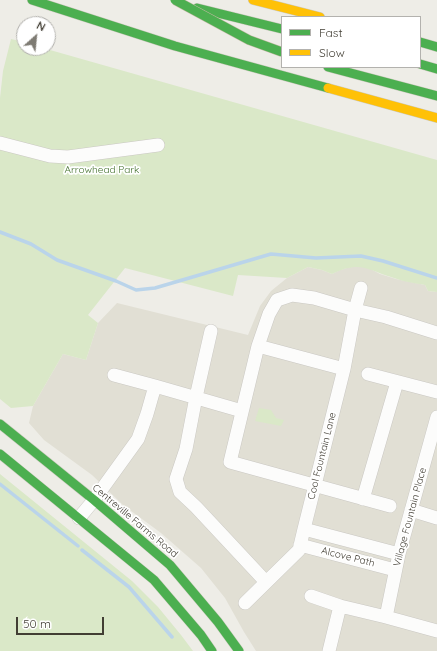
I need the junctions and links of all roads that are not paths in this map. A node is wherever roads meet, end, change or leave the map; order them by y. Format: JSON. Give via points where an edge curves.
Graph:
{"nodes":[{"id":1,"x":32,"y":0,"type":"edge"},
{"id":2,"x":167,"y":0,"type":"edge"},
{"id":3,"x":175,"y":0,"type":"edge"},
{"id":4,"x":252,"y":0,"type":"edge"},
{"id":5,"x":316,"y":16,"type":"edge"},
{"id":6,"x":281,"y":29,"type":"edge"},
{"id":7,"x":421,"y":42,"type":"edge"},
{"id":8,"x":437,"y":47,"type":"edge"},
{"id":9,"x":281,"y":52,"type":"edge"},
{"id":10,"x":421,"y":64,"type":"edge"},
{"id":11,"x":332,"y":68,"type":"edge"},
{"id":12,"x":437,"y":69,"type":"edge"},
{"id":13,"x":437,"y":96,"type":"edge"},
{"id":14,"x":437,"y":118,"type":"edge"},
{"id":15,"x":0,"y":143,"type":"edge"},
{"id":16,"x":158,"y":145,"type":"dead end"},
{"id":17,"x":361,"y":288,"type":"dead end"},
{"id":18,"x":355,"y":310,"type":"junction"},
{"id":19,"x":211,"y":331,"type":"dead end"},
{"id":20,"x":437,"y":333,"type":"edge"},
{"id":21,"x":258,"y":346,"type":"junction"},
{"id":22,"x":344,"y":369,"type":"junction"},
{"id":23,"x":368,"y":374,"type":"dead end"},
{"id":24,"x":114,"y":375,"type":"dead end"},
{"id":25,"x":397,"y":382,"type":"junction"},
{"id":26,"x":154,"y":386,"type":"junction"},
{"id":27,"x":437,"y":392,"type":"edge"},
{"id":28,"x":196,"y":397,"type":"junction"},
{"id":29,"x":242,"y":411,"type":"junction"},
{"id":30,"x":437,"y":417,"type":"edge"},
{"id":31,"x":0,"y":424,"type":"edge"},
{"id":32,"x":0,"y":454,"type":"edge"},
{"id":33,"x":315,"y":486,"type":"junction"},
{"id":34,"x":363,"y":499,"type":"junction"},
{"id":35,"x":94,"y":500,"type":"junction"},
{"id":36,"x":390,"y":506,"type":"dead end"},
{"id":37,"x":411,"y":510,"type":"junction"},
{"id":38,"x":79,"y":518,"type":"junction"},
{"id":39,"x":437,"y":518,"type":"edge"},
{"id":40,"x":304,"y":529,"type":"junction"},
{"id":41,"x":300,"y":545,"type":"junction"},
{"id":42,"x":399,"y":554,"type":"junction"},
{"id":43,"x":396,"y":570,"type":"junction"},
{"id":44,"x":266,"y":582,"type":"junction"},
{"id":45,"x":311,"y":596,"type":"dead end"},
{"id":46,"x":245,"y":603,"type":"dead end"},
{"id":47,"x":340,"y":606,"type":"junction"},
{"id":48,"x":386,"y":617,"type":"junction"},
{"id":49,"x":437,"y":631,"type":"edge"},
{"id":50,"x":212,"y":651,"type":"edge"},
{"id":51,"x":239,"y":651,"type":"edge"},
{"id":52,"x":329,"y":651,"type":"edge"}],
"edges":[{"from":1,"to":14,"type":"main road","via":[[175,46]]},
{"from":2,"to":6,"type":"main road"},
{"from":3,"to":9,"type":"main road","bridge":true,"via":[[249,40]]},
{"from":4,"to":5,"type":"main road"},
{"from":7,"to":8,"type":"main road"},
{"from":10,"to":12,"type":"main road"},
{"from":11,"to":13,"type":"main road"},
{"from":15,"to":16,"type":"street","via":[[50,156],[68,157]]},
{"from":17,"to":18,"type":"street","name":"Cool Fountain Lane"},
{"from":18,"to":20,"type":"street"},
{"from":18,"to":21,"type":"street","via":[[314,298],[292,295],[277,300],[269,314]]},
{"from":18,"to":22,"type":"street","name":"Cool Fountain Lane"},
{"from":19,"to":28,"type":"street"},
{"from":21,"to":22,"type":"street"},
{"from":21,"to":29,"type":"street"},
{"from":22,"to":33,"type":"street","name":"Cool Fountain Lane"},
{"from":23,"to":25,"type":"street"},
{"from":24,"to":26,"type":"street"},
{"from":25,"to":27,"type":"street"},
{"from":25,"to":34,"type":"street"},
{"from":26,"to":28,"type":"street"},
{"from":26,"to":35,"type":"street","via":[[138,439]]},
{"from":28,"to":29,"type":"street"},
{"from":28,"to":44,"type":"street","via":[[186,449],[176,479],[180,492]]},
{"from":29,"to":33,"type":"street","via":[[230,462]]},
{"from":30,"to":37,"type":"street","name":"Village Fountain Place"},
{"from":31,"to":35,"type":"main road","name":"Centreville Farms Road"},
{"from":32,"to":38,"type":"main road"},
{"from":33,"to":34,"type":"street"},
{"from":33,"to":40,"type":"street","name":"Cool Fountain Lane"},
{"from":34,"to":36,"type":"street"},
{"from":35,"to":38,"type":"street"},
{"from":35,"to":51,"type":"main road","name":"Centreville Farms Road","via":[[170,565]]},
{"from":37,"to":39,"type":"street"},
{"from":37,"to":42,"type":"street","name":"Village Fountain Place"},
{"from":38,"to":50,"type":"main road","via":[[154,580]]},
{"from":40,"to":41,"type":"street","name":"Cool Fountain Lane"},
{"from":40,"to":42,"type":"street","name":"Alcove Path"},
{"from":41,"to":43,"type":"street","name":"Alcove Path"},
{"from":41,"to":44,"type":"street","name":"Cool Fountain Lane","via":[[300,550]]},
{"from":42,"to":43,"type":"street","name":"Village Fountain Place"},
{"from":43,"to":48,"type":"street","name":"Village Fountain Place"},
{"from":44,"to":46,"type":"street","name":"Cool Fountain Lane"},
{"from":45,"to":47,"type":"street"},
{"from":47,"to":48,"type":"street"},
{"from":47,"to":52,"type":"street"},
{"from":48,"to":49,"type":"street"}]}
